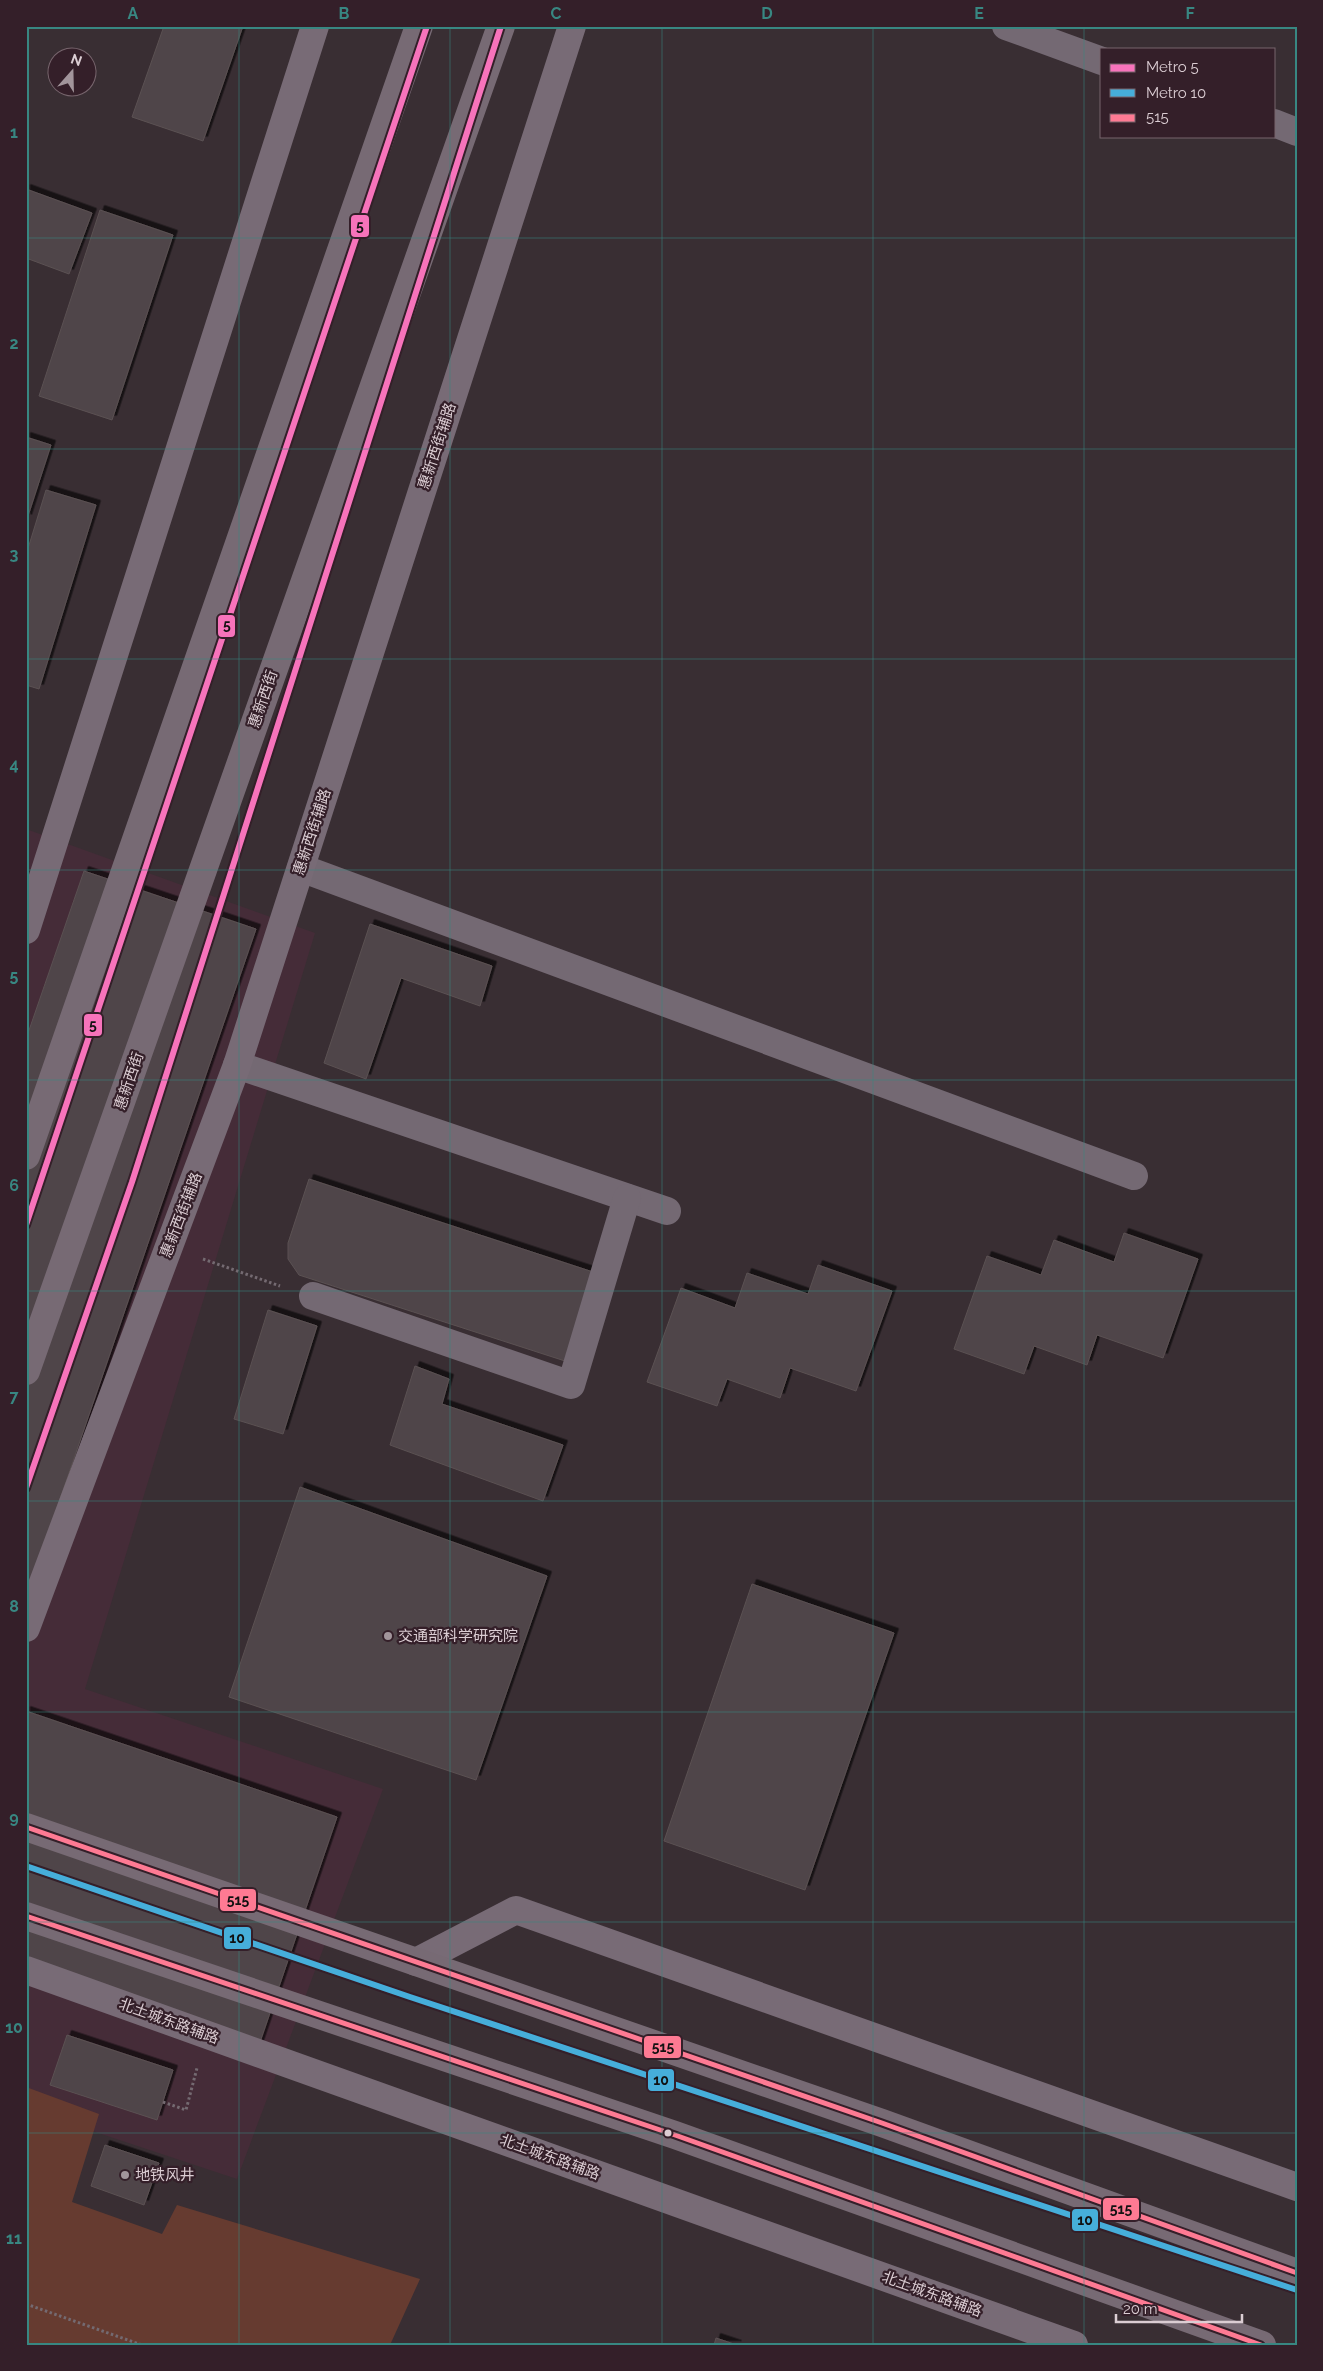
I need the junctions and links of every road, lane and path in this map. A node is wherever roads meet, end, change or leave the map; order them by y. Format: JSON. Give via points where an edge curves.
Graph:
{"nodes":[{"id":1,"x":315,"y":26,"type":"edge"},
{"id":2,"x":420,"y":26,"type":"edge"},
{"id":3,"x":500,"y":26,"type":"edge"},
{"id":4,"x":572,"y":26,"type":"edge"},
{"id":5,"x":1006,"y":26,"type":"edge"},
{"id":6,"x":1100,"y":60,"type":"edge"},
{"id":7,"x":1276,"y":124,"type":"edge"},
{"id":8,"x":1297,"y":132,"type":"edge"},
{"id":9,"x":300,"y":868,"type":"junction"},
{"id":10,"x":26,"y":930,"type":"edge"},
{"id":11,"x":237,"y":1065,"type":"junction"},
{"id":12,"x":26,"y":1156,"type":"edge"},
{"id":13,"x":1134,"y":1176,"type":"dead end"},
{"id":14,"x":627,"y":1198,"type":"junction"},
{"id":15,"x":667,"y":1211,"type":"dead end"},
{"id":16,"x":200,"y":1258,"type":"dead end"},
{"id":17,"x":285,"y":1288,"type":"dead end"},
{"id":18,"x":313,"y":1296,"type":"dead end"},
{"id":19,"x":26,"y":1371,"type":"edge"},
{"id":20,"x":26,"y":1628,"type":"edge"},
{"id":21,"x":26,"y":1827,"type":"edge"},
{"id":22,"x":26,"y":1916,"type":"edge"},
{"id":23,"x":416,"y":1962,"type":"junction"},
{"id":24,"x":26,"y":1970,"type":"edge"},
{"id":25,"x":200,"y":2060,"type":"dead end"},
{"id":26,"x":163,"y":2102,"type":"dead end"},
{"id":27,"x":1297,"y":2187,"type":"edge"},
{"id":28,"x":1297,"y":2272,"type":"edge"},
{"id":29,"x":26,"y":2304,"type":"edge"},
{"id":30,"x":142,"y":2345,"type":"edge"},
{"id":31,"x":1074,"y":2345,"type":"edge"},
{"id":32,"x":1262,"y":2345,"type":"edge"}],
"edges":[{"from":1,"to":10,"type":"street"},
{"from":2,"to":12,"type":"main road"},
{"from":3,"to":19,"type":"main road","name":"惠新西街"},
{"from":4,"to":9,"type":"street","name":"惠新西街辅路"},
{"from":5,"to":6,"type":"street"},
{"from":7,"to":8,"type":"street"},
{"from":9,"to":11,"type":"street","name":"惠新西街辅路"},
{"from":9,"to":13,"type":"street"},
{"from":11,"to":14,"type":"street"},
{"from":11,"to":20,"type":"street","name":"惠新西街辅路"},
{"from":14,"to":15,"type":"street"},
{"from":14,"to":18,"type":"street","via":[[571,1385]]},
{"from":16,"to":17,"type":"path"},
{"from":21,"to":23,"type":"main road"},
{"from":22,"to":32,"type":"main road","via":[[675,2135]]},
{"from":23,"to":27,"type":"street","via":[[516,1910]]},
{"from":23,"to":28,"type":"main road"},
{"from":24,"to":31,"type":"street","name":"北土城东路辅路"},
{"from":25,"to":26,"type":"path","via":[[186,2110]]},
{"from":29,"to":30,"type":"path"}]}
